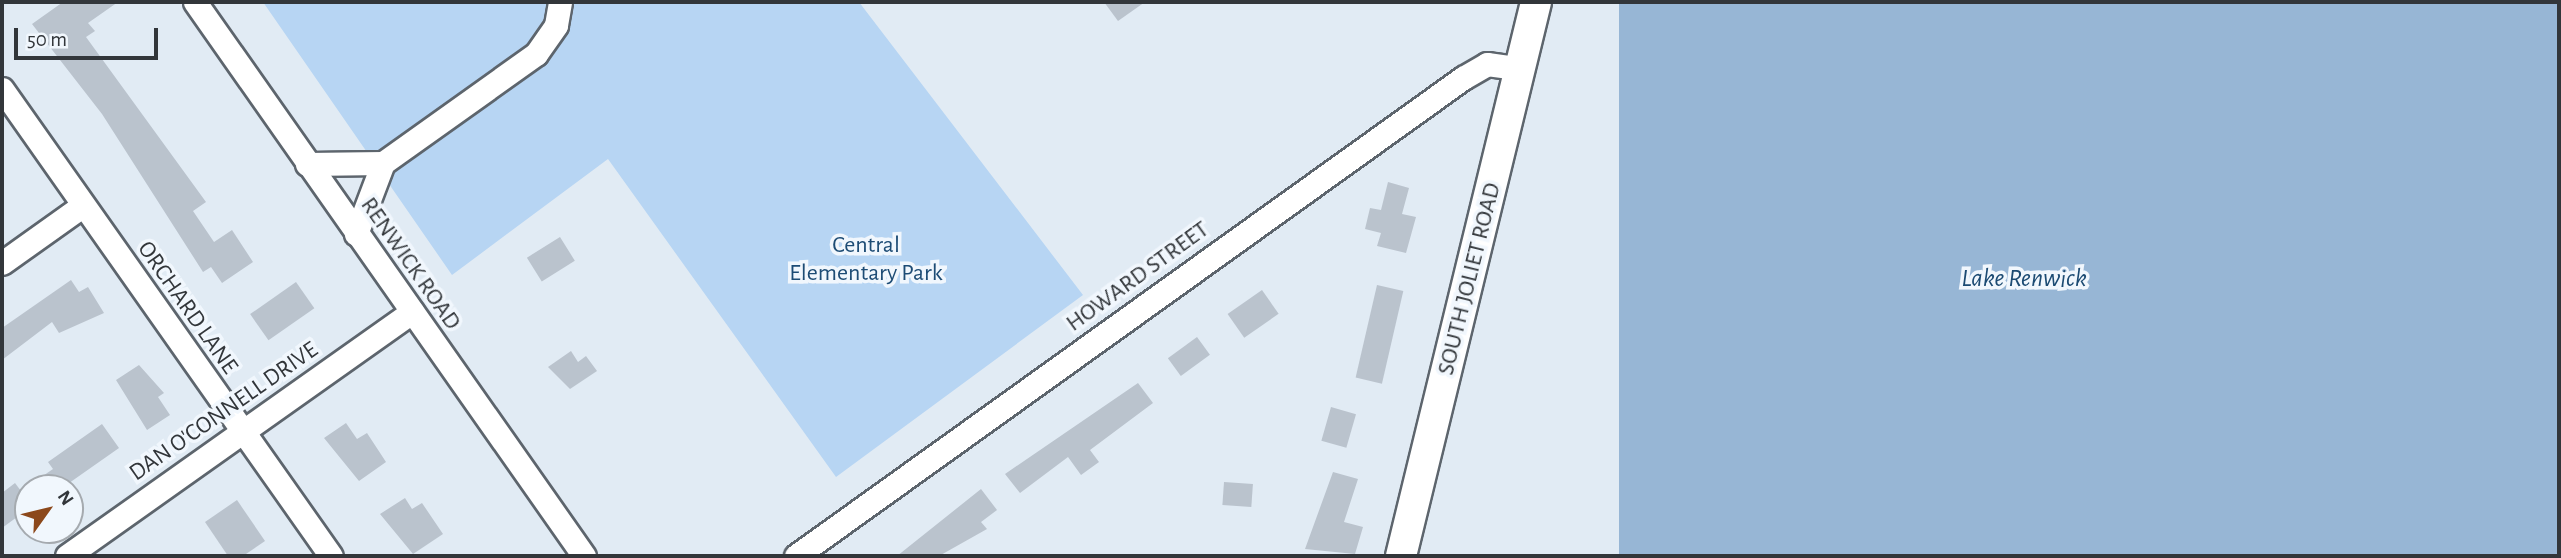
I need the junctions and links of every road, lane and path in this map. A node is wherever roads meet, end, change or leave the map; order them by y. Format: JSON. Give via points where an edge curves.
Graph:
{"nodes":[{"id":1,"x":195,"y":2,"type":"edge"},
{"id":2,"x":560,"y":2,"type":"edge"},
{"id":3,"x":1536,"y":2,"type":"edge"},
{"id":4,"x":1521,"y":69,"type":"junction"},
{"id":5,"x":2,"y":89,"type":"edge"},
{"id":6,"x":383,"y":163,"type":"junction"},
{"id":7,"x":307,"y":164,"type":"junction"},
{"id":8,"x":82,"y":206,"type":"junction"},
{"id":9,"x":356,"y":234,"type":"junction"},
{"id":10,"x":2,"y":263,"type":"edge"},
{"id":11,"x":411,"y":312,"type":"junction"},
{"id":12,"x":242,"y":431,"type":"junction"},
{"id":13,"x":67,"y":556,"type":"edge"},
{"id":14,"x":331,"y":556,"type":"edge"},
{"id":15,"x":584,"y":556,"type":"edge"},
{"id":16,"x":796,"y":556,"type":"edge"},
{"id":17,"x":1402,"y":556,"type":"edge"}],
"edges":[{"from":1,"to":7,"type":"street","name":"RENWICK ROAD"},
{"from":2,"to":6,"type":"street","via":[[556,25],[536,54]]},
{"from":3,"to":4,"type":"main road","name":"SOUTH JOLIET ROAD"},
{"from":4,"to":16,"type":"street","name":"HOWARD STREET","via":[[1487,64],[1463,78]]},
{"from":4,"to":17,"type":"main road","name":"SOUTH JOLIET ROAD"},
{"from":5,"to":8,"type":"street","name":"ORCHARD LANE"},
{"from":6,"to":7,"type":"street"},
{"from":6,"to":9,"type":"street"},
{"from":7,"to":9,"type":"street","name":"RENWICK ROAD"},
{"from":8,"to":10,"type":"street"},
{"from":8,"to":12,"type":"street","name":"ORCHARD LANE"},
{"from":9,"to":11,"type":"street","name":"RENWICK ROAD"},
{"from":11,"to":12,"type":"street","name":"DAN O'CONNELL DRIVE"},
{"from":11,"to":15,"type":"street","name":"RENWICK ROAD"},
{"from":12,"to":13,"type":"street","name":"DAN O'CONNELL DRIVE"},
{"from":12,"to":14,"type":"street","name":"ORCHARD LANE"}]}
